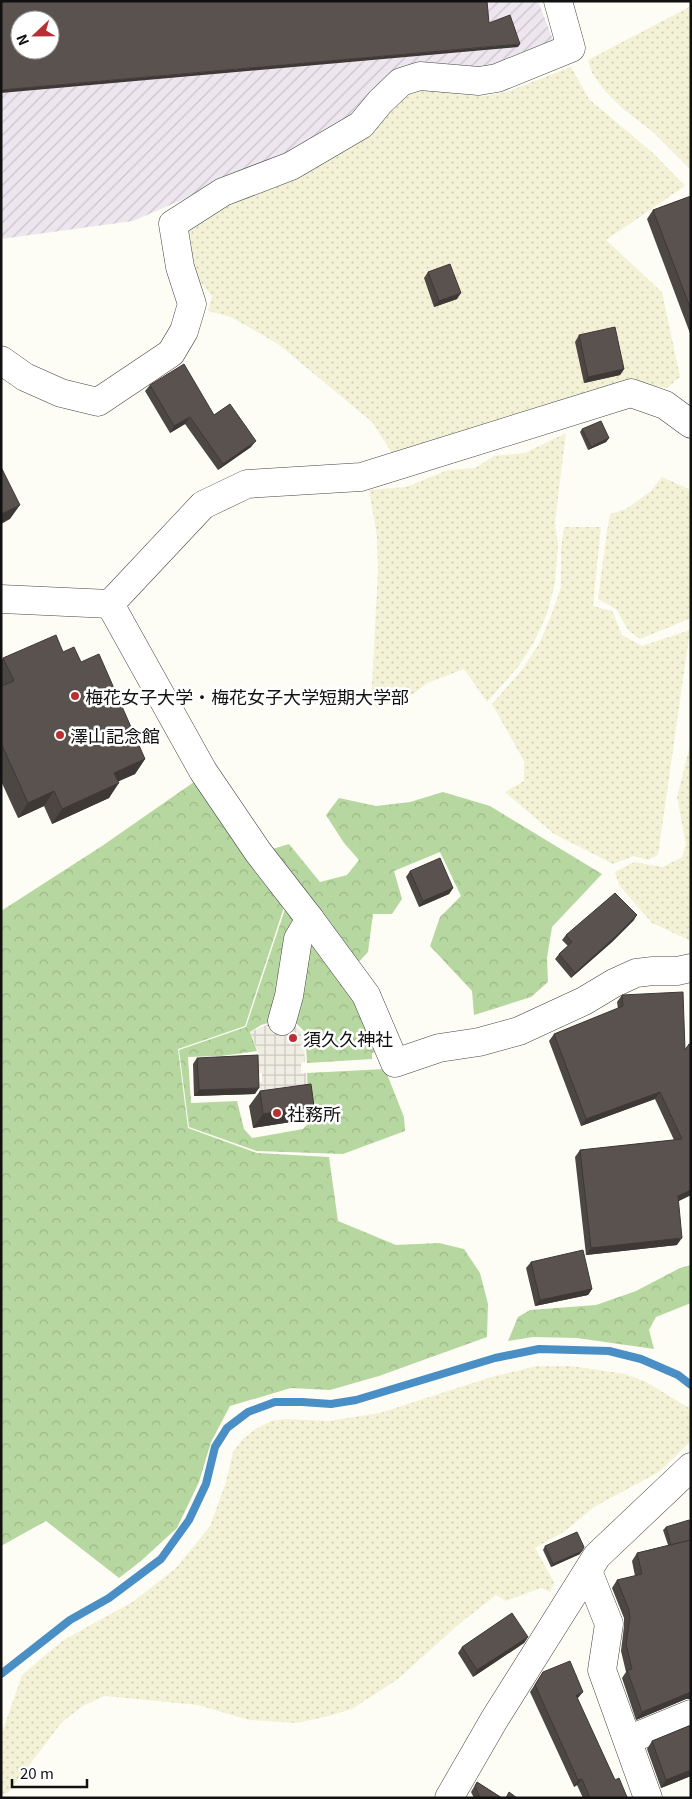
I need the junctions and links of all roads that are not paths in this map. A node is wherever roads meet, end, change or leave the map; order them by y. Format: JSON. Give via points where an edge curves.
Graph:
{"nodes":[{"id":1,"x":558,"y":1,"type":"edge"},
{"id":2,"x":1,"y":360,"type":"edge"},
{"id":3,"x":691,"y":424,"type":"edge"},
{"id":4,"x":1,"y":599,"type":"edge"},
{"id":5,"x":110,"y":604,"type":"junction"},
{"id":6,"x":310,"y":919,"type":"junction"},
{"id":7,"x":691,"y":968,"type":"edge"},
{"id":8,"x":282,"y":1021,"type":"dead end"},
{"id":9,"x":691,"y":1467,"type":"edge"},
{"id":10,"x":588,"y":1571,"type":"junction"},
{"id":11,"x":691,"y":1714,"type":"edge"},
{"id":12,"x":628,"y":1740,"type":"junction"},
{"id":13,"x":449,"y":1798,"type":"edge"},
{"id":14,"x":648,"y":1798,"type":"edge"}],
"edges":[{"from":1,"to":2,"type":"street","via":[[571,48],[497,78],[479,81],[420,76],[401,82],[361,125],[291,166],[223,192],[172,224],[180,267],[192,304],[184,331],[171,353],[98,402],[61,393],[26,377]]},
{"from":3,"to":5,"type":"street","via":[[665,405],[631,393],[361,478],[247,484],[203,505]]},
{"from":4,"to":5,"type":"street"},
{"from":5,"to":6,"type":"street","via":[[203,771],[258,852]]},
{"from":6,"to":7,"type":"street","via":[[366,995],[395,1062],[439,1048],[519,1031],[636,973]]},
{"from":6,"to":8,"type":"street","via":[[298,939]]},
{"from":9,"to":10,"type":"street","via":[[597,1556]]},
{"from":10,"to":12,"type":"street","via":[[609,1624],[602,1670]]},
{"from":10,"to":13,"type":"street"},
{"from":11,"to":12,"type":"street"},
{"from":12,"to":14,"type":"street"}]}
